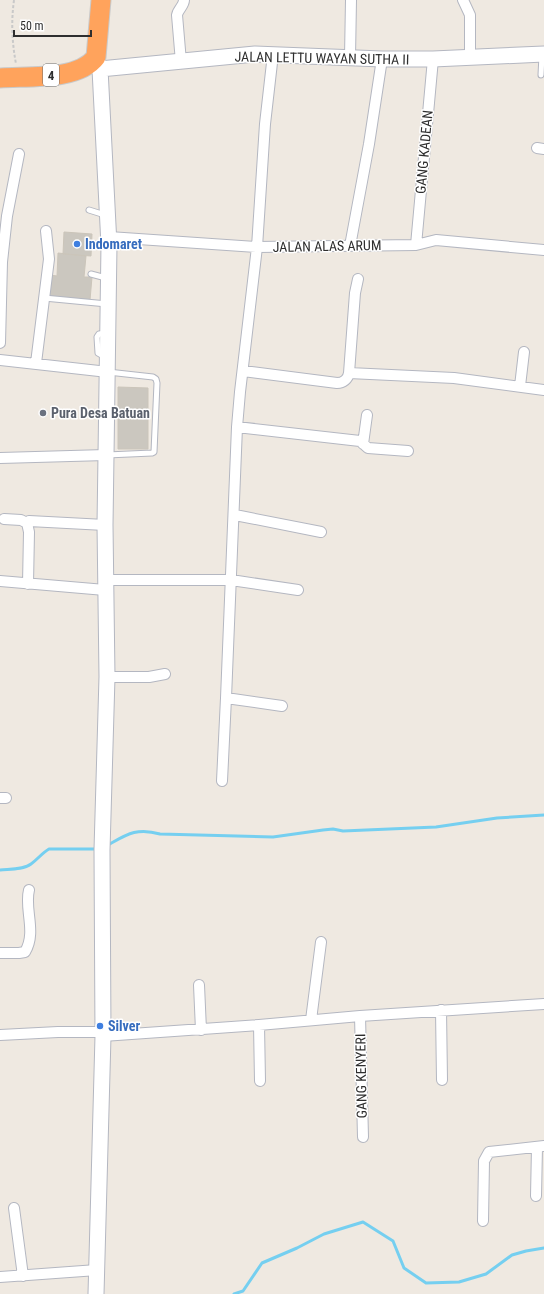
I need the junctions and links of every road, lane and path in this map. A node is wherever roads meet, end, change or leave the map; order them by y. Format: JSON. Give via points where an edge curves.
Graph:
{"nodes":[{"id":1,"x":14,"y":0,"type":"edge"},
{"id":2,"x":101,"y":0,"type":"edge"},
{"id":3,"x":184,"y":0,"type":"edge"},
{"id":4,"x":351,"y":0,"type":"edge"},
{"id":5,"x":463,"y":0,"type":"edge"},
{"id":6,"x":470,"y":46,"type":"junction"},
{"id":7,"x":543,"y":54,"type":"edge"},
{"id":8,"x":350,"y":58,"type":"junction"},
{"id":9,"x":382,"y":59,"type":"junction"},
{"id":10,"x":433,"y":59,"type":"junction"},
{"id":11,"x":272,"y":61,"type":"junction"},
{"id":12,"x":181,"y":62,"type":"junction"},
{"id":13,"x":98,"y":63,"type":"junction"},
{"id":14,"x":541,"y":75,"type":"dead end"},
{"id":15,"x":19,"y":76,"type":"junction"},
{"id":16,"x":0,"y":78,"type":"edge"},
{"id":17,"x":19,"y":154,"type":"dead end"},
{"id":18,"x":90,"y":210,"type":"dead end"},
{"id":19,"x":108,"y":216,"type":"junction"},
{"id":20,"x":46,"y":231,"type":"dead end"},
{"id":21,"x":105,"y":242,"type":"junction"},
{"id":22,"x":416,"y":245,"type":"junction"},
{"id":23,"x":350,"y":246,"type":"junction"},
{"id":24,"x":257,"y":247,"type":"junction"},
{"id":25,"x":544,"y":250,"type":"edge"},
{"id":26,"x":91,"y":274,"type":"dead end"},
{"id":27,"x":109,"y":279,"type":"junction"},
{"id":28,"x":358,"y":279,"type":"dead end"},
{"id":29,"x":44,"y":298,"type":"junction"},
{"id":30,"x":109,"y":305,"type":"junction"},
{"id":31,"x":0,"y":343,"type":"edge"},
{"id":32,"x":524,"y":352,"type":"dead end"},
{"id":33,"x":0,"y":360,"type":"edge"},
{"id":34,"x":36,"y":363,"type":"junction"},
{"id":35,"x":108,"y":365,"type":"junction"},
{"id":36,"x":242,"y":371,"type":"junction"},
{"id":37,"x":349,"y":373,"type":"junction"},
{"id":38,"x":520,"y":386,"type":"junction"},
{"id":39,"x":544,"y":390,"type":"edge"},
{"id":40,"x":367,"y":415,"type":"dead end"},
{"id":41,"x":237,"y":427,"type":"junction"},
{"id":42,"x":363,"y":444,"type":"junction"},
{"id":43,"x":408,"y":451,"type":"dead end"},
{"id":44,"x":106,"y":455,"type":"junction"},
{"id":45,"x":0,"y":458,"type":"edge"},
{"id":46,"x":234,"y":515,"type":"junction"},
{"id":47,"x":4,"y":519,"type":"dead end"},
{"id":48,"x":27,"y":523,"type":"junction"},
{"id":49,"x":105,"y":525,"type":"junction"},
{"id":50,"x":321,"y":532,"type":"dead end"},
{"id":51,"x":231,"y":580,"type":"junction"},
{"id":52,"x":0,"y":581,"type":"edge"},
{"id":53,"x":28,"y":584,"type":"junction"},
{"id":54,"x":105,"y":585,"type":"junction"},
{"id":55,"x":298,"y":590,"type":"dead end"},
{"id":56,"x":165,"y":674,"type":"dead end"},
{"id":57,"x":107,"y":677,"type":"junction"},
{"id":58,"x":226,"y":698,"type":"junction"},
{"id":59,"x":282,"y":706,"type":"dead end"},
{"id":60,"x":222,"y":781,"type":"dead end"},
{"id":61,"x":29,"y":890,"type":"dead end"},
{"id":62,"x":321,"y":942,"type":"dead end"},
{"id":63,"x":0,"y":953,"type":"edge"},
{"id":64,"x":199,"y":985,"type":"dead end"},
{"id":65,"x":544,"y":1004,"type":"edge"},
{"id":66,"x":441,"y":1010,"type":"junction"},
{"id":67,"x":360,"y":1016,"type":"junction"},
{"id":68,"x":311,"y":1020,"type":"junction"},
{"id":69,"x":259,"y":1025,"type":"junction"},
{"id":70,"x":201,"y":1030,"type":"junction"},
{"id":71,"x":103,"y":1034,"type":"junction"},
{"id":72,"x":0,"y":1035,"type":"edge"},
{"id":73,"x":442,"y":1080,"type":"dead end"},
{"id":74,"x":260,"y":1081,"type":"dead end"},
{"id":75,"x":363,"y":1137,"type":"dead end"},
{"id":76,"x":540,"y":1147,"type":"edge"},
{"id":77,"x":536,"y":1196,"type":"dead end"},
{"id":78,"x":14,"y":1208,"type":"dead end"},
{"id":79,"x":483,"y":1221,"type":"dead end"},
{"id":80,"x":97,"y":1270,"type":"junction"},
{"id":81,"x":23,"y":1276,"type":"junction"},
{"id":82,"x":0,"y":1277,"type":"edge"},
{"id":83,"x":96,"y":1294,"type":"edge"}],
"edges":[{"from":1,"to":15,"type":"path","via":[[13,47]]},
{"from":2,"to":13,"type":"highway"},
{"from":3,"to":12,"type":"street","via":[[177,15]]},
{"from":4,"to":8,"type":"street"},
{"from":5,"to":6,"type":"street","via":[[470,15]]},
{"from":6,"to":7,"type":"main road","name":"JALAN LETTU WAYAN SUTHA II"},
{"from":6,"to":10,"type":"main road","name":"JALAN LETTU WAYAN SUTHA II"},
{"from":7,"to":14,"type":"lane"},
{"from":8,"to":9,"type":"main road","name":"JALAN LETTU WAYAN SUTHA II"},
{"from":8,"to":11,"type":"main road","name":"JALAN LETTU WAYAN SUTHA II"},
{"from":9,"to":10,"type":"main road","name":"JALAN LETTU WAYAN SUTHA II"},
{"from":9,"to":23,"type":"street"},
{"from":10,"to":22,"type":"street","name":"GANG KADEAN"},
{"from":11,"to":12,"type":"main road","name":"JALAN LETTU WAYAN SUTHA II","via":[[240,55]]},
{"from":11,"to":24,"type":"street"},
{"from":12,"to":13,"type":"main road","name":"JALAN LETTU WAYAN SUTHA II"},
{"from":13,"to":15,"type":"highway","number":"4","via":[[62,75]]},
{"from":13,"to":19,"type":"main road"},
{"from":15,"to":16,"type":"highway","number":"4"},
{"from":17,"to":31,"type":"street","via":[[7,216],[2,262]]},
{"from":18,"to":19,"type":"lane"},
{"from":19,"to":21,"type":"main road"},
{"from":20,"to":29,"type":"street","via":[[50,259]]},
{"from":21,"to":24,"type":"street","name":"JALAN ALAS ARUM"},
{"from":21,"to":27,"type":"main road"},
{"from":22,"to":23,"type":"street","name":"JALAN ALAS ARUM"},
{"from":22,"to":25,"type":"street","name":"JALAN ALAS ARUM","via":[[436,240]]},
{"from":23,"to":24,"type":"street","name":"JALAN ALAS ARUM"},
{"from":24,"to":36,"type":"street"},
{"from":26,"to":27,"type":"lane"},
{"from":27,"to":30,"type":"main road"},
{"from":28,"to":37,"type":"street"},
{"from":29,"to":30,"type":"lane"},
{"from":29,"to":34,"type":"street"},
{"from":30,"to":35,"type":"main road"},
{"from":32,"to":38,"type":"street"},
{"from":33,"to":34,"type":"street"},
{"from":34,"to":35,"type":"street"},
{"from":35,"to":44,"type":"main road"},
{"from":35,"to":44,"type":"lane","via":[[153,377],[157,382],[154,452]]},
{"from":36,"to":37,"type":"street","via":[[340,383]]},
{"from":36,"to":41,"type":"street"},
{"from":37,"to":38,"type":"street","via":[[454,378]]},
{"from":38,"to":39,"type":"street"},
{"from":40,"to":42,"type":"street"},
{"from":41,"to":42,"type":"street"},
{"from":41,"to":46,"type":"street"},
{"from":42,"to":43,"type":"street","via":[[368,448]]},
{"from":44,"to":45,"type":"street"},
{"from":44,"to":49,"type":"main road"},
{"from":46,"to":50,"type":"street"},
{"from":46,"to":51,"type":"street"},
{"from":47,"to":48,"type":"street"},
{"from":48,"to":49,"type":"street","via":[[29,521]]},
{"from":48,"to":53,"type":"street"},
{"from":49,"to":54,"type":"main road"},
{"from":51,"to":54,"type":"street"},
{"from":51,"to":55,"type":"street"},
{"from":51,"to":58,"type":"street"},
{"from":52,"to":53,"type":"street"},
{"from":53,"to":54,"type":"street"},
{"from":54,"to":57,"type":"main road"},
{"from":56,"to":57,"type":"street","via":[[149,677]]},
{"from":57,"to":71,"type":"main road","via":[[102,850]]},
{"from":58,"to":59,"type":"street"},
{"from":58,"to":60,"type":"street"},
{"from":61,"to":63,"type":"street","via":[[31,938],[28,947],[25,952]]},
{"from":62,"to":68,"type":"street"},
{"from":64,"to":70,"type":"street"},
{"from":65,"to":66,"type":"street"},
{"from":66,"to":67,"type":"street"},
{"from":66,"to":73,"type":"street"},
{"from":67,"to":68,"type":"street"},
{"from":67,"to":75,"type":"street","name":"GANG KENYERI"},
{"from":68,"to":69,"type":"street"},
{"from":69,"to":70,"type":"street"},
{"from":69,"to":74,"type":"street"},
{"from":70,"to":71,"type":"street"},
{"from":71,"to":72,"type":"street","via":[[58,1032]]},
{"from":71,"to":80,"type":"main road"},
{"from":76,"to":77,"type":"street"},
{"from":76,"to":79,"type":"street","via":[[487,1154],[484,1167]]},
{"from":78,"to":81,"type":"street"},
{"from":80,"to":81,"type":"street"},
{"from":80,"to":83,"type":"main road"},
{"from":81,"to":82,"type":"street"}]}
